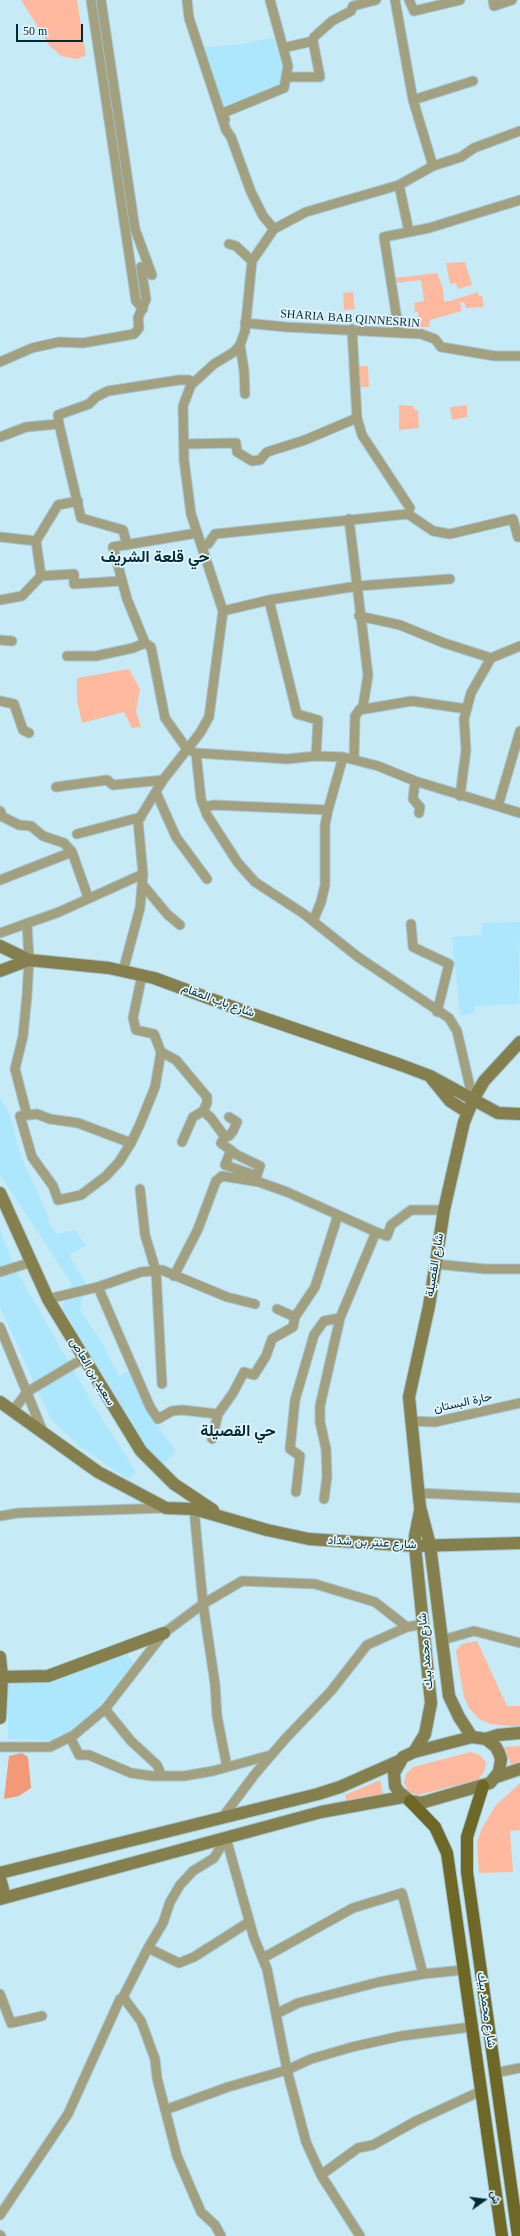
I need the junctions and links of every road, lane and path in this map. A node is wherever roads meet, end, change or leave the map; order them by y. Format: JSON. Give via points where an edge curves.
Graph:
{"nodes":[{"id":1,"x":91,"y":0,"type":"edge"},
{"id":2,"x":101,"y":0,"type":"edge"},
{"id":3,"x":186,"y":0,"type":"edge"},
{"id":4,"x":270,"y":0,"type":"edge"},
{"id":5,"x":376,"y":0,"type":"edge"},
{"id":6,"x":395,"y":0,"type":"edge"},
{"id":7,"x":409,"y":0,"type":"edge"},
{"id":8,"x":460,"y":0,"type":"edge"},
{"id":9,"x":492,"y":0,"type":"edge"},
{"id":10,"x":512,"y":0,"type":"edge"},
{"id":11,"x":313,"y":41,"type":"junction"},
{"id":12,"x":283,"y":48,"type":"junction"},
{"id":13,"x":286,"y":77,"type":"junction"},
{"id":14,"x":473,"y":81,"type":"dead end"},
{"id":15,"x":413,"y":100,"type":"junction"},
{"id":16,"x":520,"y":131,"type":"edge"},
{"id":17,"x":231,"y":137,"type":"junction"},
{"id":18,"x":433,"y":166,"type":"junction"},
{"id":19,"x":399,"y":185,"type":"junction"},
{"id":20,"x":520,"y":200,"type":"edge"},
{"id":21,"x":274,"y":229,"type":"junction"},
{"id":22,"x":409,"y":232,"type":"junction"},
{"id":23,"x":229,"y":244,"type":"dead end"},
{"id":24,"x":252,"y":261,"type":"junction"},
{"id":25,"x":143,"y":309,"type":"junction"},
{"id":26,"x":245,"y":323,"type":"junction"},
{"id":27,"x":352,"y":329,"type":"junction"},
{"id":28,"x":399,"y":332,"type":"junction"},
{"id":29,"x":240,"y":345,"type":"junction"},
{"id":30,"x":520,"y":356,"type":"edge"},
{"id":31,"x":0,"y":362,"type":"edge"},
{"id":32,"x":194,"y":382,"type":"junction"},
{"id":33,"x":245,"y":394,"type":"dead end"},
{"id":34,"x":357,"y":418,"type":"junction"},
{"id":35,"x":59,"y":424,"type":"junction"},
{"id":36,"x":0,"y":437,"type":"edge"},
{"id":37,"x":184,"y":444,"type":"junction"},
{"id":38,"x":78,"y":501,"type":"junction"},
{"id":39,"x":408,"y":514,"type":"junction"},
{"id":40,"x":349,"y":519,"type":"junction"},
{"id":41,"x":197,"y":533,"type":"junction"},
{"id":42,"x":0,"y":537,"type":"edge"},
{"id":43,"x":520,"y":537,"type":"edge"},
{"id":44,"x":36,"y":542,"type":"junction"},
{"id":45,"x":127,"y":545,"type":"junction"},
{"id":46,"x":202,"y":546,"type":"junction"},
{"id":47,"x":41,"y":576,"type":"junction"},
{"id":48,"x":450,"y":579,"type":"dead end"},
{"id":49,"x":121,"y":581,"type":"junction"},
{"id":50,"x":358,"y":586,"type":"junction"},
{"id":51,"x":0,"y":600,"type":"edge"},
{"id":52,"x":269,"y":600,"type":"junction"},
{"id":53,"x":223,"y":611,"type":"junction"},
{"id":54,"x":359,"y":616,"type":"junction"},
{"id":55,"x":0,"y":640,"type":"edge"},
{"id":56,"x":12,"y":640,"type":"dead end"},
{"id":57,"x":145,"y":643,"type":"junction"},
{"id":58,"x":520,"y":646,"type":"edge"},
{"id":59,"x":67,"y":656,"type":"dead end"},
{"id":60,"x":491,"y":658,"type":"junction"},
{"id":61,"x":0,"y":702,"type":"edge"},
{"id":62,"x":467,"y":709,"type":"junction"},
{"id":63,"x":359,"y":710,"type":"junction"},
{"id":64,"x":520,"y":731,"type":"edge"},
{"id":65,"x":29,"y":733,"type":"dead end"},
{"id":66,"x":187,"y":749,"type":"junction"},
{"id":67,"x":196,"y":753,"type":"junction"},
{"id":68,"x":316,"y":756,"type":"junction"},
{"id":69,"x":343,"y":757,"type":"junction"},
{"id":70,"x":354,"y":760,"type":"junction"},
{"id":71,"x":163,"y":780,"type":"junction"},
{"id":72,"x":415,"y":781,"type":"junction"},
{"id":73,"x":56,"y":788,"type":"dead end"},
{"id":74,"x":156,"y":792,"type":"junction"},
{"id":75,"x":460,"y":796,"type":"junction"},
{"id":76,"x":498,"y":806,"type":"junction"},
{"id":77,"x":205,"y":807,"type":"junction"},
{"id":78,"x":328,"y":810,"type":"junction"},
{"id":79,"x":0,"y":811,"type":"edge"},
{"id":80,"x":419,"y":813,"type":"dead end"},
{"id":81,"x":520,"y":813,"type":"edge"},
{"id":82,"x":141,"y":817,"type":"junction"},
{"id":83,"x":77,"y":834,"type":"dead end"},
{"id":84,"x":72,"y":852,"type":"junction"},
{"id":85,"x":144,"y":874,"type":"junction"},
{"id":86,"x":207,"y":879,"type":"dead end"},
{"id":87,"x":0,"y":880,"type":"edge"},
{"id":88,"x":143,"y":885,"type":"junction"},
{"id":89,"x":88,"y":897,"type":"junction"},
{"id":90,"x":313,"y":921,"type":"junction"},
{"id":91,"x":27,"y":923,"type":"junction"},
{"id":92,"x":411,"y":924,"type":"dead end"},
{"id":93,"x":180,"y":925,"type":"dead end"},
{"id":94,"x":0,"y":933,"type":"edge"},
{"id":95,"x":0,"y":946,"type":"edge"},
{"id":96,"x":29,"y":960,"type":"junction"},
{"id":97,"x":0,"y":971,"type":"edge"},
{"id":98,"x":123,"y":971,"type":"junction"},
{"id":99,"x":142,"y":975,"type":"junction"},
{"id":100,"x":437,"y":1012,"type":"junction"},
{"id":101,"x":520,"y":1042,"type":"edge"},
{"id":102,"x":161,"y":1052,"type":"junction"},
{"id":103,"x":430,"y":1076,"type":"junction"},
{"id":104,"x":472,"y":1100,"type":"junction"},
{"id":105,"x":203,"y":1111,"type":"junction"},
{"id":106,"x":467,"y":1112,"type":"junction"},
{"id":107,"x":520,"y":1114,"type":"edge"},
{"id":108,"x":27,"y":1115,"type":"junction"},
{"id":109,"x":230,"y":1118,"type":"dead end"},
{"id":110,"x":225,"y":1137,"type":"junction"},
{"id":111,"x":182,"y":1142,"type":"dead end"},
{"id":112,"x":131,"y":1143,"type":"junction"},
{"id":113,"x":231,"y":1150,"type":"junction"},
{"id":114,"x":256,"y":1178,"type":"junction"},
{"id":115,"x":140,"y":1189,"type":"dead end"},
{"id":116,"x":0,"y":1195,"type":"edge"},
{"id":117,"x":444,"y":1210,"type":"junction"},
{"id":118,"x":338,"y":1215,"type":"junction"},
{"id":119,"x":376,"y":1232,"type":"junction"},
{"id":120,"x":32,"y":1262,"type":"junction"},
{"id":121,"x":435,"y":1264,"type":"junction"},
{"id":122,"x":520,"y":1269,"type":"edge"},
{"id":123,"x":156,"y":1271,"type":"junction"},
{"id":124,"x":0,"y":1272,"type":"edge"},
{"id":125,"x":174,"y":1276,"type":"junction"},
{"id":126,"x":98,"y":1287,"type":"junction"},
{"id":127,"x":48,"y":1299,"type":"junction"},
{"id":128,"x":255,"y":1304,"type":"dead end"},
{"id":129,"x":276,"y":1309,"type":"dead end"},
{"id":130,"x":295,"y":1317,"type":"junction"},
{"id":131,"x":340,"y":1318,"type":"junction"},
{"id":132,"x":0,"y":1327,"type":"edge"},
{"id":133,"x":84,"y":1358,"type":"junction"},
{"id":134,"x":162,"y":1384,"type":"dead end"},
{"id":135,"x":27,"y":1392,"type":"junction"},
{"id":136,"x":0,"y":1402,"type":"edge"},
{"id":137,"x":520,"y":1403,"type":"edge"},
{"id":138,"x":13,"y":1411,"type":"junction"},
{"id":139,"x":218,"y":1414,"type":"junction"},
{"id":140,"x":410,"y":1421,"type":"junction"},
{"id":141,"x":43,"y":1432,"type":"junction"},
{"id":142,"x":212,"y":1439,"type":"dead end"},
{"id":143,"x":296,"y":1492,"type":"dead end"},
{"id":144,"x":419,"y":1492,"type":"junction"},
{"id":145,"x":520,"y":1498,"type":"edge"},
{"id":146,"x":324,"y":1499,"type":"dead end"},
{"id":147,"x":420,"y":1507,"type":"junction"},
{"id":148,"x":166,"y":1508,"type":"junction"},
{"id":149,"x":194,"y":1510,"type":"junction"},
{"id":150,"x":0,"y":1516,"type":"edge"},
{"id":151,"x":226,"y":1517,"type":"junction"},
{"id":152,"x":520,"y":1543,"type":"edge"},
{"id":153,"x":430,"y":1545,"type":"junction"},
{"id":154,"x":415,"y":1546,"type":"junction"},
{"id":155,"x":202,"y":1604,"type":"junction"},
{"id":156,"x":424,"y":1624,"type":"junction"},
{"id":157,"x":407,"y":1627,"type":"junction"},
{"id":158,"x":164,"y":1633,"type":"junction"},
{"id":159,"x":442,"y":1640,"type":"junction"},
{"id":160,"x":520,"y":1643,"type":"edge"},
{"id":161,"x":0,"y":1657,"type":"edge"},
{"id":162,"x":1,"y":1677,"type":"edge"},
{"id":163,"x":105,"y":1709,"type":"junction"},
{"id":164,"x":0,"y":1718,"type":"edge"},
{"id":165,"x":520,"y":1733,"type":"edge"},
{"id":166,"x":70,"y":1737,"type":"junction"},
{"id":167,"x":472,"y":1737,"type":"junction"},
{"id":168,"x":486,"y":1739,"type":"junction"},
{"id":169,"x":0,"y":1747,"type":"edge"},
{"id":170,"x":414,"y":1752,"type":"junction"},
{"id":171,"x":271,"y":1755,"type":"junction"},
{"id":172,"x":399,"y":1761,"type":"junction"},
{"id":173,"x":227,"y":1767,"type":"junction"},
{"id":174,"x":520,"y":1770,"type":"edge"},
{"id":175,"x":162,"y":1776,"type":"junction"},
{"id":176,"x":496,"y":1777,"type":"junction"},
{"id":177,"x":483,"y":1786,"type":"junction"},
{"id":178,"x":406,"y":1799,"type":"junction"},
{"id":179,"x":238,"y":1814,"type":"junction"},
{"id":180,"x":218,"y":1819,"type":"junction"},
{"id":181,"x":242,"y":1834,"type":"junction"},
{"id":182,"x":222,"y":1839,"type":"junction"},
{"id":183,"x":0,"y":1873,"type":"edge"},
{"id":184,"x":0,"y":1879,"type":"edge"},
{"id":185,"x":0,"y":1898,"type":"edge"},
{"id":186,"x":249,"y":1922,"type":"junction"},
{"id":187,"x":148,"y":1948,"type":"junction"},
{"id":188,"x":263,"y":1958,"type":"junction"},
{"id":189,"x":463,"y":1970,"type":"junction"},
{"id":190,"x":423,"y":1974,"type":"junction"},
{"id":191,"x":0,"y":1994,"type":"edge"},
{"id":192,"x":123,"y":1997,"type":"junction"},
{"id":193,"x":276,"y":2014,"type":"junction"},
{"id":194,"x":42,"y":2016,"type":"dead end"},
{"id":195,"x":471,"y":2027,"type":"junction"},
{"id":196,"x":520,"y":2068,"type":"edge"},
{"id":197,"x":287,"y":2070,"type":"junction"},
{"id":198,"x":495,"y":2073,"type":"junction"},
{"id":199,"x":481,"y":2091,"type":"junction"},
{"id":200,"x":165,"y":2110,"type":"junction"},
{"id":201,"x":321,"y":2175,"type":"junction"},
{"id":202,"x":0,"y":2215,"type":"edge"},
{"id":203,"x":222,"y":2236,"type":"edge"},
{"id":204,"x":360,"y":2236,"type":"edge"},
{"id":205,"x":502,"y":2236,"type":"edge"},
{"id":206,"x":518,"y":2236,"type":"edge"}],
"edges":[{"from":1,"to":25,"type":"street","via":[[136,301]]},
{"from":2,"to":25,"type":"street","via":[[135,229],[152,275],[141,267],[146,299]]},
{"from":3,"to":17,"type":"street","via":[[189,18],[211,88]]},
{"from":4,"to":12,"type":"street"},
{"from":5,"to":11,"type":"street","via":[[353,6],[351,11],[332,20]]},
{"from":6,"to":15,"type":"street"},
{"from":7,"to":8,"type":"street","via":[[414,11]]},
{"from":9,"to":10,"type":"street","via":[[494,6]]},
{"from":11,"to":12,"type":"street"},
{"from":11,"to":13,"type":"street","via":[[320,77]]},
{"from":12,"to":13,"type":"street","via":[[288,66]]},
{"from":13,"to":17,"type":"street","via":[[284,88],[223,113]]},
{"from":14,"to":15,"type":"street"},
{"from":15,"to":18,"type":"street"},
{"from":16,"to":18,"type":"street"},
{"from":17,"to":21,"type":"street","via":[[251,192]]},
{"from":18,"to":19,"type":"street"},
{"from":19,"to":21,"type":"street","via":[[306,212]]},
{"from":19,"to":22,"type":"street"},
{"from":20,"to":22,"type":"street"},
{"from":21,"to":24,"type":"street"},
{"from":22,"to":28,"type":"street","via":[[384,237]]},
{"from":23,"to":24,"type":"street","via":[[236,246]]},
{"from":24,"to":26,"type":"street"},
{"from":25,"to":31,"type":"street","via":[[138,318],[139,328],[134,334],[83,343],[59,342],[32,348]]},
{"from":26,"to":27,"type":"street","name":"SHARIA BAB QINNESRIN"},
{"from":26,"to":29,"type":"street"},
{"from":27,"to":28,"type":"street","name":"SHARIA BAB QINNESRIN"},
{"from":27,"to":34,"type":"street"},
{"from":28,"to":30,"type":"street","name":"SHARIA BAB QINNESRIN","via":[[421,334],[435,339],[441,347],[495,356]]},
{"from":29,"to":32,"type":"street"},
{"from":29,"to":33,"type":"street"},
{"from":32,"to":35,"type":"street","via":[[179,380],[108,391],[89,404],[58,415]]},
{"from":32,"to":37,"type":"street","via":[[183,406]]},
{"from":34,"to":37,"type":"street","via":[[305,440],[266,452],[260,460],[252,461],[237,452],[236,443]]},
{"from":34,"to":39,"type":"street","via":[[362,435],[410,508]]},
{"from":35,"to":36,"type":"street","via":[[26,427]]},
{"from":35,"to":38,"type":"street"},
{"from":37,"to":41,"type":"street","via":[[191,514]]},
{"from":38,"to":44,"type":"street","via":[[58,505]]},
{"from":38,"to":45,"type":"street","via":[[81,518],[123,530]]},
{"from":39,"to":40,"type":"street"},
{"from":39,"to":43,"type":"street","via":[[433,531],[450,534],[513,519]]},
{"from":40,"to":46,"type":"street","via":[[215,534],[208,544]]},
{"from":40,"to":50,"type":"street"},
{"from":41,"to":45,"type":"street"},
{"from":41,"to":46,"type":"street"},
{"from":42,"to":44,"type":"street"},
{"from":44,"to":47,"type":"street"},
{"from":45,"to":49,"type":"street","via":[[113,547]]},
{"from":46,"to":53,"type":"street"},
{"from":47,"to":49,"type":"street","via":[[74,574],[74,584]]},
{"from":47,"to":51,"type":"street","via":[[22,596]]},
{"from":48,"to":50,"type":"street"},
{"from":49,"to":57,"type":"street"},
{"from":50,"to":52,"type":"street"},
{"from":50,"to":54,"type":"street"},
{"from":52,"to":53,"type":"street"},
{"from":52,"to":68,"type":"street","via":[[297,714],[318,720]]},
{"from":53,"to":66,"type":"street","via":[[209,717]]},
{"from":54,"to":60,"type":"street","via":[[400,626]]},
{"from":54,"to":63,"type":"street","via":[[368,679],[363,706]]},
{"from":55,"to":56,"type":"street"},
{"from":57,"to":59,"type":"street","via":[[96,656]]},
{"from":57,"to":66,"type":"street","via":[[151,647],[165,718]]},
{"from":58,"to":60,"type":"street"},
{"from":60,"to":62,"type":"street","via":[[480,676]]},
{"from":61,"to":65,"type":"street","via":[[14,704],[23,730]]},
{"from":62,"to":63,"type":"street","via":[[412,701]]},
{"from":62,"to":75,"type":"street","via":[[464,719],[466,750]]},
{"from":63,"to":70,"type":"street","via":[[355,716]]},
{"from":64,"to":76,"type":"street"},
{"from":66,"to":67,"type":"street"},
{"from":66,"to":71,"type":"street"},
{"from":67,"to":68,"type":"street","via":[[287,758]]},
{"from":67,"to":77,"type":"street","via":[[201,799]]},
{"from":68,"to":69,"type":"street"},
{"from":69,"to":70,"type":"street"},
{"from":69,"to":78,"type":"street"},
{"from":70,"to":72,"type":"street","via":[[378,766]]},
{"from":71,"to":73,"type":"street","via":[[113,785],[108,780]]},
{"from":71,"to":74,"type":"street"},
{"from":72,"to":75,"type":"street"},
{"from":72,"to":80,"type":"street","via":[[413,799],[420,807]]},
{"from":74,"to":82,"type":"street"},
{"from":74,"to":86,"type":"street","via":[[176,837]]},
{"from":75,"to":76,"type":"street"},
{"from":76,"to":81,"type":"street"},
{"from":77,"to":78,"type":"street","via":[[214,805]]},
{"from":77,"to":90,"type":"street","via":[[217,832],[254,882]]},
{"from":78,"to":90,"type":"street","via":[[325,825],[325,884]]},
{"from":79,"to":84,"type":"street","via":[[3,817],[19,825],[31,826],[43,836],[64,843]]},
{"from":82,"to":83,"type":"street"},
{"from":82,"to":85,"type":"street","via":[[138,821]]},
{"from":84,"to":87,"type":"street"},
{"from":84,"to":89,"type":"street"},
{"from":85,"to":88,"type":"street"},
{"from":85,"to":89,"type":"street"},
{"from":88,"to":93,"type":"street"},
{"from":88,"to":98,"type":"street","via":[[140,908]]},
{"from":89,"to":91,"type":"street","via":[[59,912]]},
{"from":90,"to":100,"type":"street","via":[[358,957]]},
{"from":91,"to":94,"type":"street"},
{"from":91,"to":96,"type":"street"},
{"from":92,"to":100,"type":"street","via":[[413,947],[449,964]]},
{"from":95,"to":96,"type":"main road"},
{"from":96,"to":97,"type":"main road","name":"شارع باب المقام"},
{"from":96,"to":98,"type":"main road","name":"شارع باب المقام"},
{"from":96,"to":108,"type":"street","via":[[23,1036],[15,1070]]},
{"from":98,"to":99,"type":"main road","name":"شارع باب المقام"},
{"from":99,"to":102,"type":"street","via":[[132,1018],[136,1030],[154,1034]]},
{"from":99,"to":103,"type":"main road","name":"شارع باب المقام"},
{"from":100,"to":104,"type":"street","via":[[449,1018],[457,1031]]},
{"from":101,"to":104,"type":"main road","name":"شارع القصيلة","via":[[489,1075]]},
{"from":102,"to":105,"type":"street","via":[[176,1060],[207,1097]]},
{"from":102,"to":112,"type":"street","via":[[154,1087]]},
{"from":103,"to":104,"type":"main road","name":"شارع باب المقام"},
{"from":103,"to":106,"type":"main road","via":[[443,1095]]},
{"from":104,"to":106,"type":"main road","name":"شارع القصيلة"},
{"from":104,"to":107,"type":"main road","name":"شارع باب المقام","via":[[498,1113]]},
{"from":105,"to":110,"type":"street","via":[[212,1118]]},
{"from":105,"to":111,"type":"street","via":[[193,1117]]},
{"from":106,"to":117,"type":"main road","name":"شارع القصيلة"},
{"from":108,"to":112,"type":"street","via":[[36,1114],[78,1123]]},
{"from":108,"to":112,"type":"street","via":[[20,1116],[32,1157],[53,1186],[58,1200],[80,1195],[106,1176]]},
{"from":109,"to":110,"type":"street","via":[[237,1122],[229,1136]]},
{"from":110,"to":113,"type":"street","via":[[221,1143]]},
{"from":113,"to":114,"type":"street","via":[[260,1166]]},
{"from":113,"to":114,"type":"street","via":[[225,1165]]},
{"from":114,"to":118,"type":"street"},
{"from":114,"to":125,"type":"street","via":[[226,1175],[219,1178],[198,1229]]},
{"from":115,"to":123,"type":"street","via":[[145,1235]]},
{"from":116,"to":120,"type":"main road","name":"سعيد بن العاص"},
{"from":117,"to":119,"type":"street","via":[[411,1210],[391,1225],[387,1236]]},
{"from":117,"to":121,"type":"main road","name":"شارع القصيلة"},
{"from":118,"to":119,"type":"street"},
{"from":118,"to":130,"type":"street","via":[[315,1287]]},
{"from":119,"to":131,"type":"street"},
{"from":120,"to":124,"type":"street"},
{"from":120,"to":127,"type":"main road","name":"سعيد بن العاص"},
{"from":121,"to":122,"type":"street","via":[[485,1269]]},
{"from":121,"to":140,"type":"main road","name":"شارع القصيلة","via":[[409,1397]]},
{"from":123,"to":125,"type":"street","via":[[162,1270]]},
{"from":123,"to":126,"type":"street","via":[[141,1272]]},
{"from":123,"to":134,"type":"street"},
{"from":125,"to":128,"type":"street","via":[[227,1297]]},
{"from":126,"to":127,"type":"street"},
{"from":126,"to":139,"type":"street","via":[[150,1407],[158,1419],[172,1411],[182,1410]]},
{"from":127,"to":133,"type":"main road","name":"سعيد بن العاص"},
{"from":129,"to":130,"type":"street"},
{"from":130,"to":139,"type":"street","via":[[293,1327],[272,1339],[266,1356],[254,1375],[244,1372]]},
{"from":131,"to":143,"type":"street","via":[[324,1321],[314,1335],[295,1400],[290,1449],[300,1456]]},
{"from":131,"to":146,"type":"street","via":[[320,1406],[320,1422],[326,1449],[327,1477]]},
{"from":132,"to":135,"type":"street"},
{"from":133,"to":135,"type":"street"},
{"from":133,"to":151,"type":"main road","name":"سعيد بن العاص","via":[[151,1463],[186,1494]]},
{"from":135,"to":138,"type":"street"},
{"from":135,"to":141,"type":"street"},
{"from":136,"to":138,"type":"main road"},
{"from":137,"to":140,"type":"street","name":"حارة البستان","via":[[436,1422]]},
{"from":138,"to":141,"type":"main road"},
{"from":139,"to":142,"type":"street"},
{"from":140,"to":144,"type":"main road","name":"شارع القصيلة"},
{"from":141,"to":148,"type":"main road","via":[[98,1472]]},
{"from":144,"to":145,"type":"street"},
{"from":144,"to":147,"type":"main road","name":"شارع القصيلة"},
{"from":147,"to":153,"type":"main road","name":"شارع القصيلة"},
{"from":147,"to":154,"type":"main road","name":"شارع القصيلة"},
{"from":148,"to":149,"type":"main road"},
{"from":148,"to":150,"type":"street","via":[[18,1513]]},
{"from":149,"to":151,"type":"main road"},
{"from":149,"to":155,"type":"street"},
{"from":151,"to":154,"type":"main road","name":"شارع عنتر بن شداد","via":[[267,1530],[309,1539]]},
{"from":152,"to":153,"type":"main road","name":"شارع عنتر بن شداد"},
{"from":153,"to":154,"type":"main road","name":"شارع عنتر بن شداد"},
{"from":153,"to":159,"type":"main road","name":"شارع محمد بيك"},
{"from":154,"to":156,"type":"main road","name":"شارع محمد بيك"},
{"from":155,"to":157,"type":"street","via":[[242,1581],[315,1584],[375,1602]]},
{"from":155,"to":158,"type":"street"},
{"from":155,"to":173,"type":"street","via":[[215,1684],[217,1716]]},
{"from":156,"to":157,"type":"street"},
{"from":156,"to":170,"type":"main road","name":"شارع محمد بيك","via":[[430,1714],[425,1734]]},
{"from":157,"to":171,"type":"street","via":[[367,1645],[331,1691]]},
{"from":158,"to":162,"type":"main road","via":[[48,1676]]},
{"from":158,"to":163,"type":"street"},
{"from":159,"to":160,"type":"street","via":[[474,1631]]},
{"from":159,"to":167,"type":"main road","name":"شارع محمد بيك","via":[[449,1696]]},
{"from":161,"to":162,"type":"main road"},
{"from":162,"to":164,"type":"main road"},
{"from":163,"to":166,"type":"street"},
{"from":163,"to":175,"type":"street","via":[[131,1741],[157,1765]]},
{"from":165,"to":168,"type":"main road"},
{"from":166,"to":169,"type":"street","via":[[50,1746]]},
{"from":166,"to":175,"type":"street","via":[[79,1755],[89,1755],[132,1773]]},
{"from":167,"to":168,"type":"main road"},
{"from":167,"to":170,"type":"main road"},
{"from":168,"to":176,"type":"main road","via":[[496,1747],[501,1759]]},
{"from":170,"to":172,"type":"main road"},
{"from":171,"to":173,"type":"street"},
{"from":171,"to":180,"type":"street"},
{"from":172,"to":178,"type":"main road","via":[[394,1773],[395,1786]]},
{"from":172,"to":179,"type":"main road","via":[[332,1789]]},
{"from":173,"to":175,"type":"street","via":[[184,1776]]},
{"from":174,"to":176,"type":"main road"},
{"from":176,"to":177,"type":"main road"},
{"from":177,"to":178,"type":"main road","via":[[427,1802]]},
{"from":177,"to":198,"type":"main road","name":"شارع محمد بيك","via":[[470,1824],[465,1850]]},
{"from":178,"to":181,"type":"main road","via":[[321,1812]]},
{"from":178,"to":189,"type":"main road","name":"شارع محمد بيك","via":[[435,1827],[447,1853]]},
{"from":179,"to":180,"type":"main road"},
{"from":179,"to":181,"type":"main road","via":[[244,1823]]},
{"from":180,"to":182,"type":"main road","via":[[212,1831]]},
{"from":180,"to":183,"type":"main road"},
{"from":181,"to":182,"type":"main road"},
{"from":182,"to":185,"type":"main road"},
{"from":182,"to":186,"type":"street"},
{"from":182,"to":187,"type":"street","via":[[214,1858],[193,1871],[180,1885],[170,1902],[163,1923]]},
{"from":184,"to":185,"type":"main road","via":[[3,1889]]},
{"from":186,"to":187,"type":"street","via":[[194,1957],[179,1963]]},
{"from":186,"to":188,"type":"street"},
{"from":187,"to":192,"type":"street"},
{"from":188,"to":190,"type":"street","via":[[354,1908],[402,1893]]},
{"from":188,"to":193,"type":"street"},
{"from":189,"to":190,"type":"street"},
{"from":189,"to":195,"type":"main road","name":"شارع محمد بيك"},
{"from":190,"to":193,"type":"street","via":[[379,1982],[298,2003]]},
{"from":191,"to":194,"type":"street","via":[[11,2023]]},
{"from":192,"to":200,"type":"street","via":[[141,2021],[155,2059]]},
{"from":192,"to":202,"type":"street","via":[[68,2114]]},
{"from":193,"to":197,"type":"street"},
{"from":195,"to":197,"type":"street","via":[[401,2036],[352,2047],[311,2059]]},
{"from":195,"to":199,"type":"main road","name":"شارع محمد بيك"},
{"from":196,"to":198,"type":"street"},
{"from":197,"to":200,"type":"street","via":[[228,2087]]},
{"from":197,"to":201,"type":"street","via":[[306,2142]]},
{"from":198,"to":206,"type":"main road","name":"شارع محمد بيك"},
{"from":199,"to":201,"type":"street","via":[[416,2121],[373,2145],[358,2148]]},
{"from":199,"to":205,"type":"main road","name":"شارع محمد بيك"},
{"from":200,"to":203,"type":"street","via":[[177,2156],[201,2212]]},
{"from":201,"to":204,"type":"street"}]}
